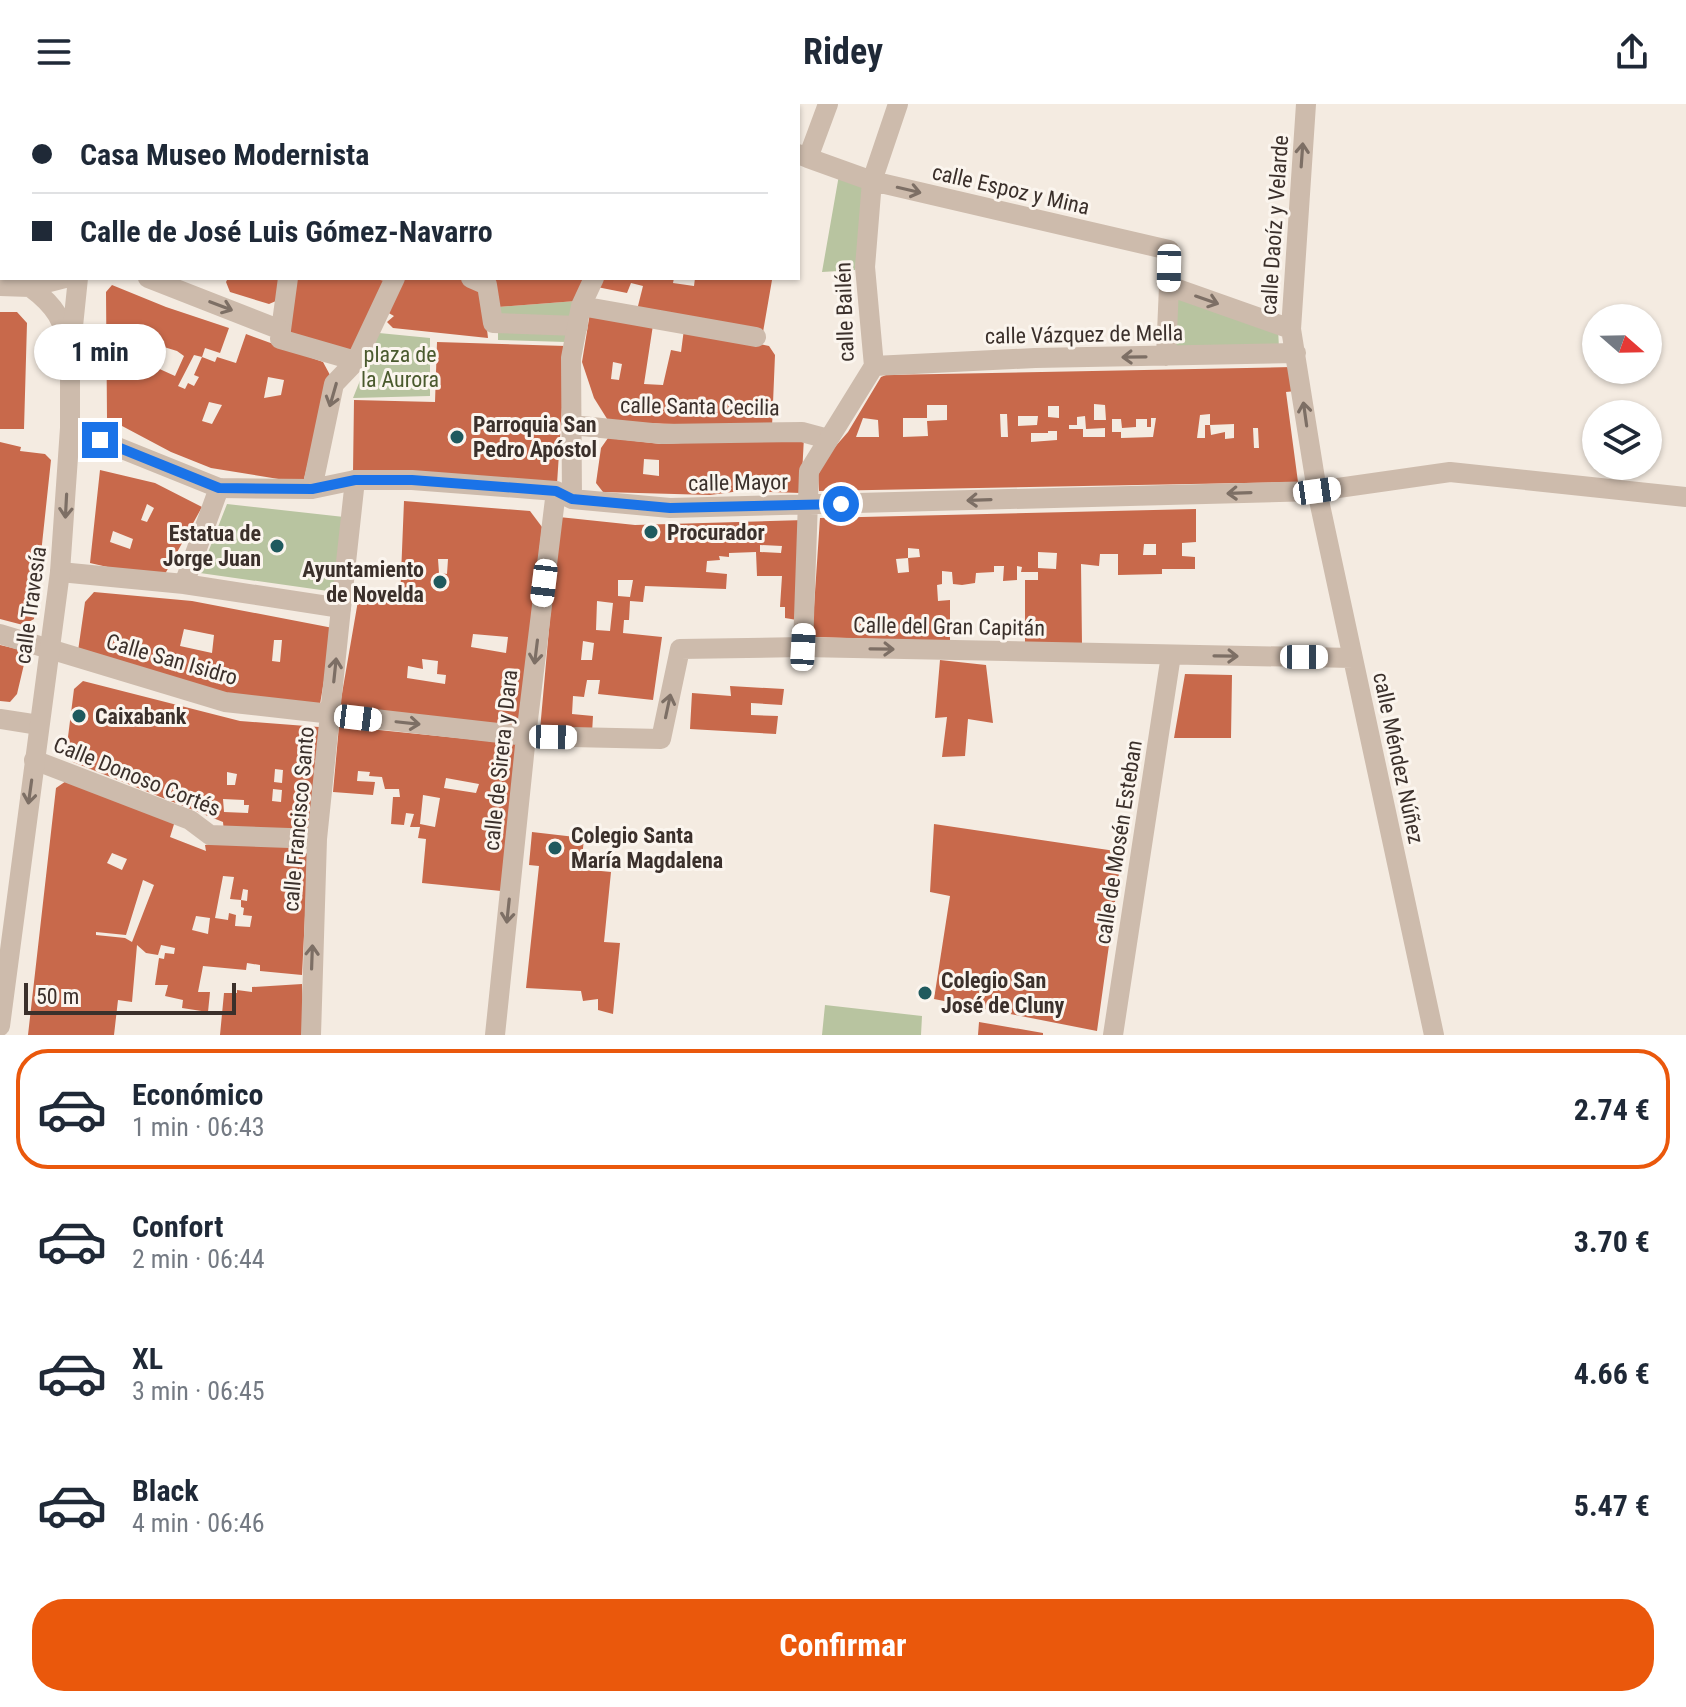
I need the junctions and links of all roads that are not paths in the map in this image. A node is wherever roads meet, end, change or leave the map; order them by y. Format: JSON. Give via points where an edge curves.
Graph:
{"nodes":[{"id":1,"x":828,"y":104,"type":"edge"},
{"id":2,"x":898,"y":104,"type":"edge"},
{"id":3,"x":1295,"y":104,"type":"edge"},
{"id":4,"x":1306,"y":104,"type":"edge"},
{"id":5,"x":803,"y":156,"type":"edge"},
{"id":6,"x":872,"y":181,"type":"junction"},
{"id":7,"x":57,"y":280,"type":"edge"},
{"id":8,"x":78,"y":280,"type":"edge"},
{"id":9,"x":153,"y":280,"type":"edge"},
{"id":10,"x":288,"y":280,"type":"edge"},
{"id":11,"x":394,"y":280,"type":"edge"},
{"id":12,"x":476,"y":280,"type":"edge"},
{"id":13,"x":593,"y":280,"type":"edge"},
{"id":14,"x":0,"y":286,"type":"edge"},
{"id":15,"x":1169,"y":286,"type":"junction"},
{"id":16,"x":30,"y":287,"type":"junction"},
{"id":17,"x":579,"y":316,"type":"junction"},
{"id":18,"x":1291,"y":329,"type":"junction"},
{"id":19,"x":281,"y":330,"type":"junction"},
{"id":20,"x":756,"y":337,"type":"dead end"},
{"id":21,"x":1296,"y":353,"type":"junction"},
{"id":22,"x":70,"y":355,"type":"junction"},
{"id":23,"x":1166,"y":356,"type":"junction"},
{"id":24,"x":356,"y":361,"type":"junction"},
{"id":25,"x":874,"y":366,"type":"junction"},
{"id":26,"x":571,"y":425,"type":"junction"},
{"id":27,"x":70,"y":428,"type":"junction"},
{"id":28,"x":828,"y":439,"type":"junction"},
{"id":29,"x":355,"y":480,"type":"junction"},
{"id":30,"x":219,"y":488,"type":"junction"},
{"id":31,"x":312,"y":489,"type":"junction"},
{"id":32,"x":1317,"y":491,"type":"junction"},
{"id":33,"x":564,"y":495,"type":"junction"},
{"id":34,"x":1686,"y":497,"type":"edge"},
{"id":35,"x":810,"y":505,"type":"junction"},
{"id":36,"x":60,"y":572,"type":"junction"},
{"id":37,"x":184,"y":584,"type":"junction"},
{"id":38,"x":341,"y":608,"type":"junction"},
{"id":39,"x":0,"y":634,"type":"edge"},
{"id":40,"x":48,"y":647,"type":"junction"},
{"id":41,"x":803,"y":647,"type":"junction"},
{"id":42,"x":1171,"y":655,"type":"junction"},
{"id":43,"x":1353,"y":658,"type":"junction"},
{"id":44,"x":331,"y":715,"type":"junction"},
{"id":45,"x":0,"y":719,"type":"edge"},
{"id":46,"x":39,"y":725,"type":"junction"},
{"id":47,"x":526,"y":736,"type":"junction"},
{"id":48,"x":34,"y":760,"type":"junction"},
{"id":49,"x":317,"y":839,"type":"junction"},
{"id":50,"x":7,"y":919,"type":"edge"},
{"id":51,"x":0,"y":1026,"type":"edge"},
{"id":52,"x":311,"y":1035,"type":"edge"},
{"id":53,"x":495,"y":1035,"type":"edge"},
{"id":54,"x":1113,"y":1035,"type":"edge"},
{"id":55,"x":1434,"y":1035,"type":"edge"}],
"edges":[{"from":1,"to":5,"type":"street"},
{"from":2,"to":6,"type":"street","name":"calle Bailén"},
{"from":3,"to":4,"type":"street"},
{"from":18,"to":4,"type":"street","name":"calle Daoíz y Velarde","one_way":true},
{"from":5,"to":6,"type":"street","name":"calle Espoz y Mina"},
{"from":6,"to":15,"type":"street","name":"calle Espoz y Mina","one_way":true,"via":[[1169,250]]},
{"from":6,"to":25,"type":"street","name":"calle Bailén","via":[[865,267]]},
{"from":7,"to":16,"type":"street"},
{"from":8,"to":22,"type":"street"},
{"from":9,"to":19,"type":"street","one_way":true},
{"from":10,"to":19,"type":"street"},
{"from":11,"to":24,"type":"street"},
{"from":12,"to":17,"type":"street","via":[[487,285],[493,323]]},
{"from":13,"to":17,"type":"street","name":"calle de Sirera y Dara"},
{"from":14,"to":16,"type":"street"},
{"from":15,"to":18,"type":"street","one_way":true},
{"from":15,"to":23,"type":"street","name":"calle Espoz y Mina"},
{"from":16,"to":22,"type":"street","via":[[59,314]]},
{"from":17,"to":20,"type":"street"},
{"from":17,"to":26,"type":"street","name":"calle de Sirera y Dara","via":[[571,358]]},
{"from":18,"to":21,"type":"street","name":"calle Daoíz y Velarde"},
{"from":19,"to":24,"type":"street","via":[[280,339]]},
{"from":21,"to":23,"type":"street","name":"calle Vázquez de Mella"},
{"from":32,"to":21,"type":"street","name":"calle Daoíz y Velarde","one_way":true},
{"from":22,"to":27,"type":"street","name":"calle Travesía"},
{"from":23,"to":25,"type":"street","name":"calle Vázquez de Mella","one_way":true},
{"from":24,"to":31,"type":"street","one_way":true,"via":[[334,384]]},
{"from":25,"to":28,"type":"street","name":"calle Bailén"},
{"from":26,"to":28,"type":"street","name":"calle Santa Cecilia","via":[[662,434],[802,432]]},
{"from":26,"to":33,"type":"street","name":"calle de Sirera y Dara"},
{"from":27,"to":30,"type":"street"},
{"from":27,"to":36,"type":"street","name":"calle Travesía","one_way":true},
{"from":28,"to":35,"type":"street","name":"calle Bailén","via":[[809,471]]},
{"from":29,"to":31,"type":"street","name":"calle Mayor"},
{"from":29,"to":33,"type":"street","name":"calle Mayor","via":[[412,480]]},
{"from":29,"to":38,"type":"street","name":"calle Francisco Santo"},
{"from":30,"to":31,"type":"street","name":"calle Mayor"},
{"from":30,"to":37,"type":"street"},
{"from":32,"to":34,"type":"street","name":"calle Mayor","via":[[1450,472]]},
{"from":32,"to":35,"type":"street","name":"calle Mayor","one_way":true},
{"from":32,"to":43,"type":"street","name":"calle Méndez Núñez"},
{"from":33,"to":35,"type":"street","name":"calle Mayor","via":[[670,508]]},
{"from":33,"to":47,"type":"street","name":"calle de Sirera y Dara","one_way":true},
{"from":35,"to":41,"type":"street","name":"calle Bailén"},
{"from":36,"to":37,"type":"street"},
{"from":36,"to":40,"type":"street","name":"calle Travesía"},
{"from":37,"to":38,"type":"street"},
{"from":44,"to":38,"type":"street","name":"calle Francisco Santo","one_way":true},
{"from":39,"to":40,"type":"street","name":"Calle San Isidro"},
{"from":40,"to":44,"type":"street","name":"Calle San Isidro","via":[[225,702]]},
{"from":40,"to":46,"type":"street","name":"calle Travesía"},
{"from":41,"to":42,"type":"street","name":"Calle del Gran Capitán","one_way":true},
{"from":47,"to":41,"type":"street","name":"Calle del Gran Capitán","one_way":true,"via":[[661,739],[680,649]]},
{"from":42,"to":43,"type":"street","name":"Calle del Gran Capitán","one_way":true},
{"from":42,"to":54,"type":"street","name":"calle de Mosén Esteban"},
{"from":43,"to":55,"type":"street","name":"calle Méndez Núñez"},
{"from":44,"to":47,"type":"street","name":"Calle del Gran Capitán","one_way":true},
{"from":44,"to":49,"type":"street","name":"calle Francisco Santo"},
{"from":45,"to":46,"type":"street"},
{"from":46,"to":48,"type":"street","name":"calle Travesía"},
{"from":47,"to":53,"type":"street","name":"calle de Sirera y Dara","one_way":true},
{"from":48,"to":49,"type":"street","name":"Calle Donoso Cortés","via":[[190,820],[210,835]]},
{"from":48,"to":50,"type":"street","name":"calle Travesía","one_way":true},
{"from":52,"to":49,"type":"street","name":"calle Francisco Santo","one_way":true},
{"from":50,"to":51,"type":"street","name":"calle Travesía"}]}
